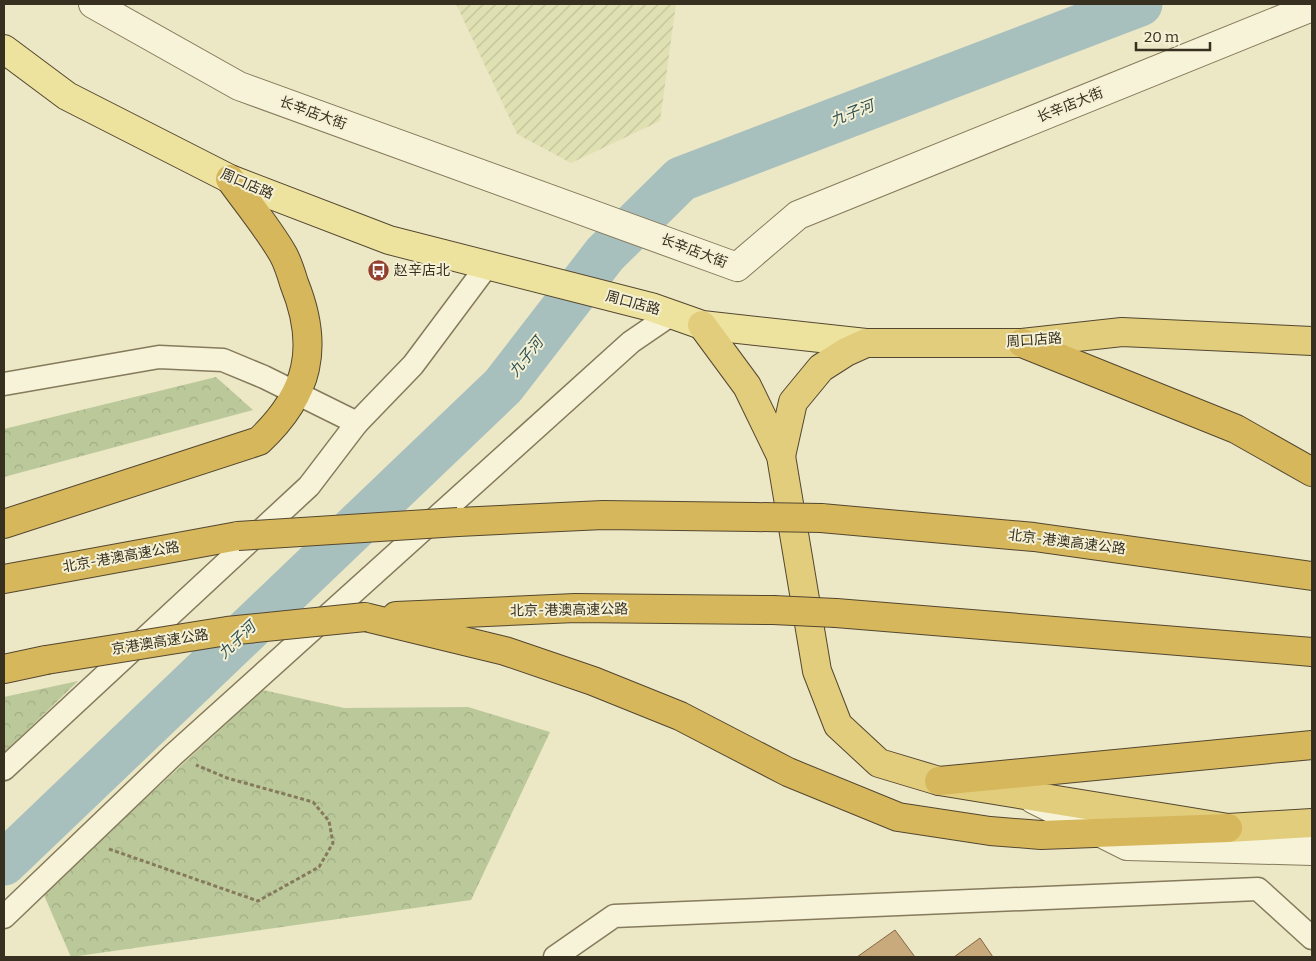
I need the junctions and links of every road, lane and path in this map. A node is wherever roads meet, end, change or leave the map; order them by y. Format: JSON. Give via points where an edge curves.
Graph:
{"nodes":[{"id":1,"x":93,"y":4,"type":"edge"},
{"id":2,"x":1312,"y":7,"type":"edge"},
{"id":3,"x":4,"y":49,"type":"edge"},
{"id":4,"x":230,"y":179,"type":"junction"},
{"id":5,"x":487,"y":266,"type":"junction"},
{"id":6,"x":662,"y":311,"type":"junction"},
{"id":7,"x":702,"y":325,"type":"junction"},
{"id":8,"x":1312,"y":341,"type":"edge"},
{"id":9,"x":866,"y":343,"type":"junction"},
{"id":10,"x":1022,"y":343,"type":"junction"},
{"id":11,"x":4,"y":384,"type":"edge"},
{"id":12,"x":357,"y":423,"type":"junction"},
{"id":13,"x":781,"y":456,"type":"junction"},
{"id":14,"x":1312,"y":472,"type":"edge"},
{"id":15,"x":4,"y":524,"type":"edge"},
{"id":16,"x":1312,"y":576,"type":"edge"},
{"id":17,"x":4,"y":579,"type":"edge"},
{"id":18,"x":365,"y":617,"type":"junction"},
{"id":19,"x":1312,"y":652,"type":"edge"},
{"id":20,"x":4,"y":669,"type":"edge"},
{"id":21,"x":1312,"y":745,"type":"edge"},
{"id":22,"x":172,"y":756,"type":"junction"},
{"id":23,"x":4,"y":769,"type":"edge"},
{"id":24,"x":939,"y":781,"type":"junction"},
{"id":25,"x":1023,"y":794,"type":"junction"},
{"id":26,"x":1312,"y":823,"type":"edge"},
{"id":27,"x":1228,"y":828,"type":"junction"},
{"id":28,"x":1100,"y":832,"type":"junction"},
{"id":29,"x":84,"y":840,"type":"junction"},
{"id":30,"x":1312,"y":851,"type":"edge"},
{"id":31,"x":4,"y":917,"type":"edge"},
{"id":32,"x":1312,"y":938,"type":"edge"},
{"id":33,"x":555,"y":957,"type":"edge"}],
"edges":[{"from":1,"to":2,"type":"street","name":"长辛店大街","via":[[239,86],[737,267],[798,215]]},
{"from":3,"to":4,"type":"main road","name":"周口店路","via":[[67,96]]},
{"from":4,"to":5,"type":"main road","name":"周口店路","via":[[389,240]]},
{"from":4,"to":15,"type":"highway","via":[[283,255],[304,306],[309,346],[306,374],[294,399],[277,424],[259,441]]},
{"from":5,"to":6,"type":"main road","name":"周口店路"},
{"from":5,"to":12,"type":"street","via":[[413,365]]},
{"from":6,"to":7,"type":"main road","name":"周口店路"},
{"from":6,"to":22,"type":"street"},
{"from":7,"to":9,"type":"main road","name":"周口店路"},
{"from":7,"to":13,"type":"highway","via":[[747,386]]},
{"from":8,"to":10,"type":"highway","name":"周口店路","via":[[1122,332]]},
{"from":9,"to":10,"type":"highway","name":"周口店路"},
{"from":9,"to":13,"type":"highway","via":[[820,368],[793,402]]},
{"from":10,"to":14,"type":"highway","via":[[1236,429]]},
{"from":11,"to":12,"type":"street","via":[[159,358],[223,360]]},
{"from":12,"to":23,"type":"street","via":[[309,486]]},
{"from":13,"to":24,"type":"highway","via":[[817,671],[838,725],[879,763]]},
{"from":16,"to":17,"type":"highway","name":"北京-港澳高速公路","bridge":true,"via":[[1034,537],[821,518],[603,515],[238,536]]},
{"from":18,"to":19,"type":"highway","name":"北京-港澳高速公路","bridge":true,"via":[[575,608],[773,610]]},
{"from":18,"to":20,"type":"highway","name":"京港澳高速公路","bridge":true,"via":[[227,631]]},
{"from":18,"to":28,"type":"highway","via":[[505,651],[593,681],[680,716],[788,772],[898,817],[990,831],[1040,834]]},
{"from":21,"to":24,"type":"highway"},
{"from":22,"to":29,"type":"street"},
{"from":22,"to":29,"type":"path","via":[[227,778],[313,802],[329,822],[333,843],[319,867],[258,902]]},
{"from":24,"to":25,"type":"highway"},
{"from":25,"to":27,"type":"highway"},
{"from":25,"to":28,"type":"street"},
{"from":26,"to":27,"type":"highway"},
{"from":27,"to":28,"type":"highway"},
{"from":28,"to":30,"type":"street","via":[[1127,846]]},
{"from":29,"to":31,"type":"street"},
{"from":32,"to":33,"type":"street","via":[[1258,889],[614,916]]}]}
